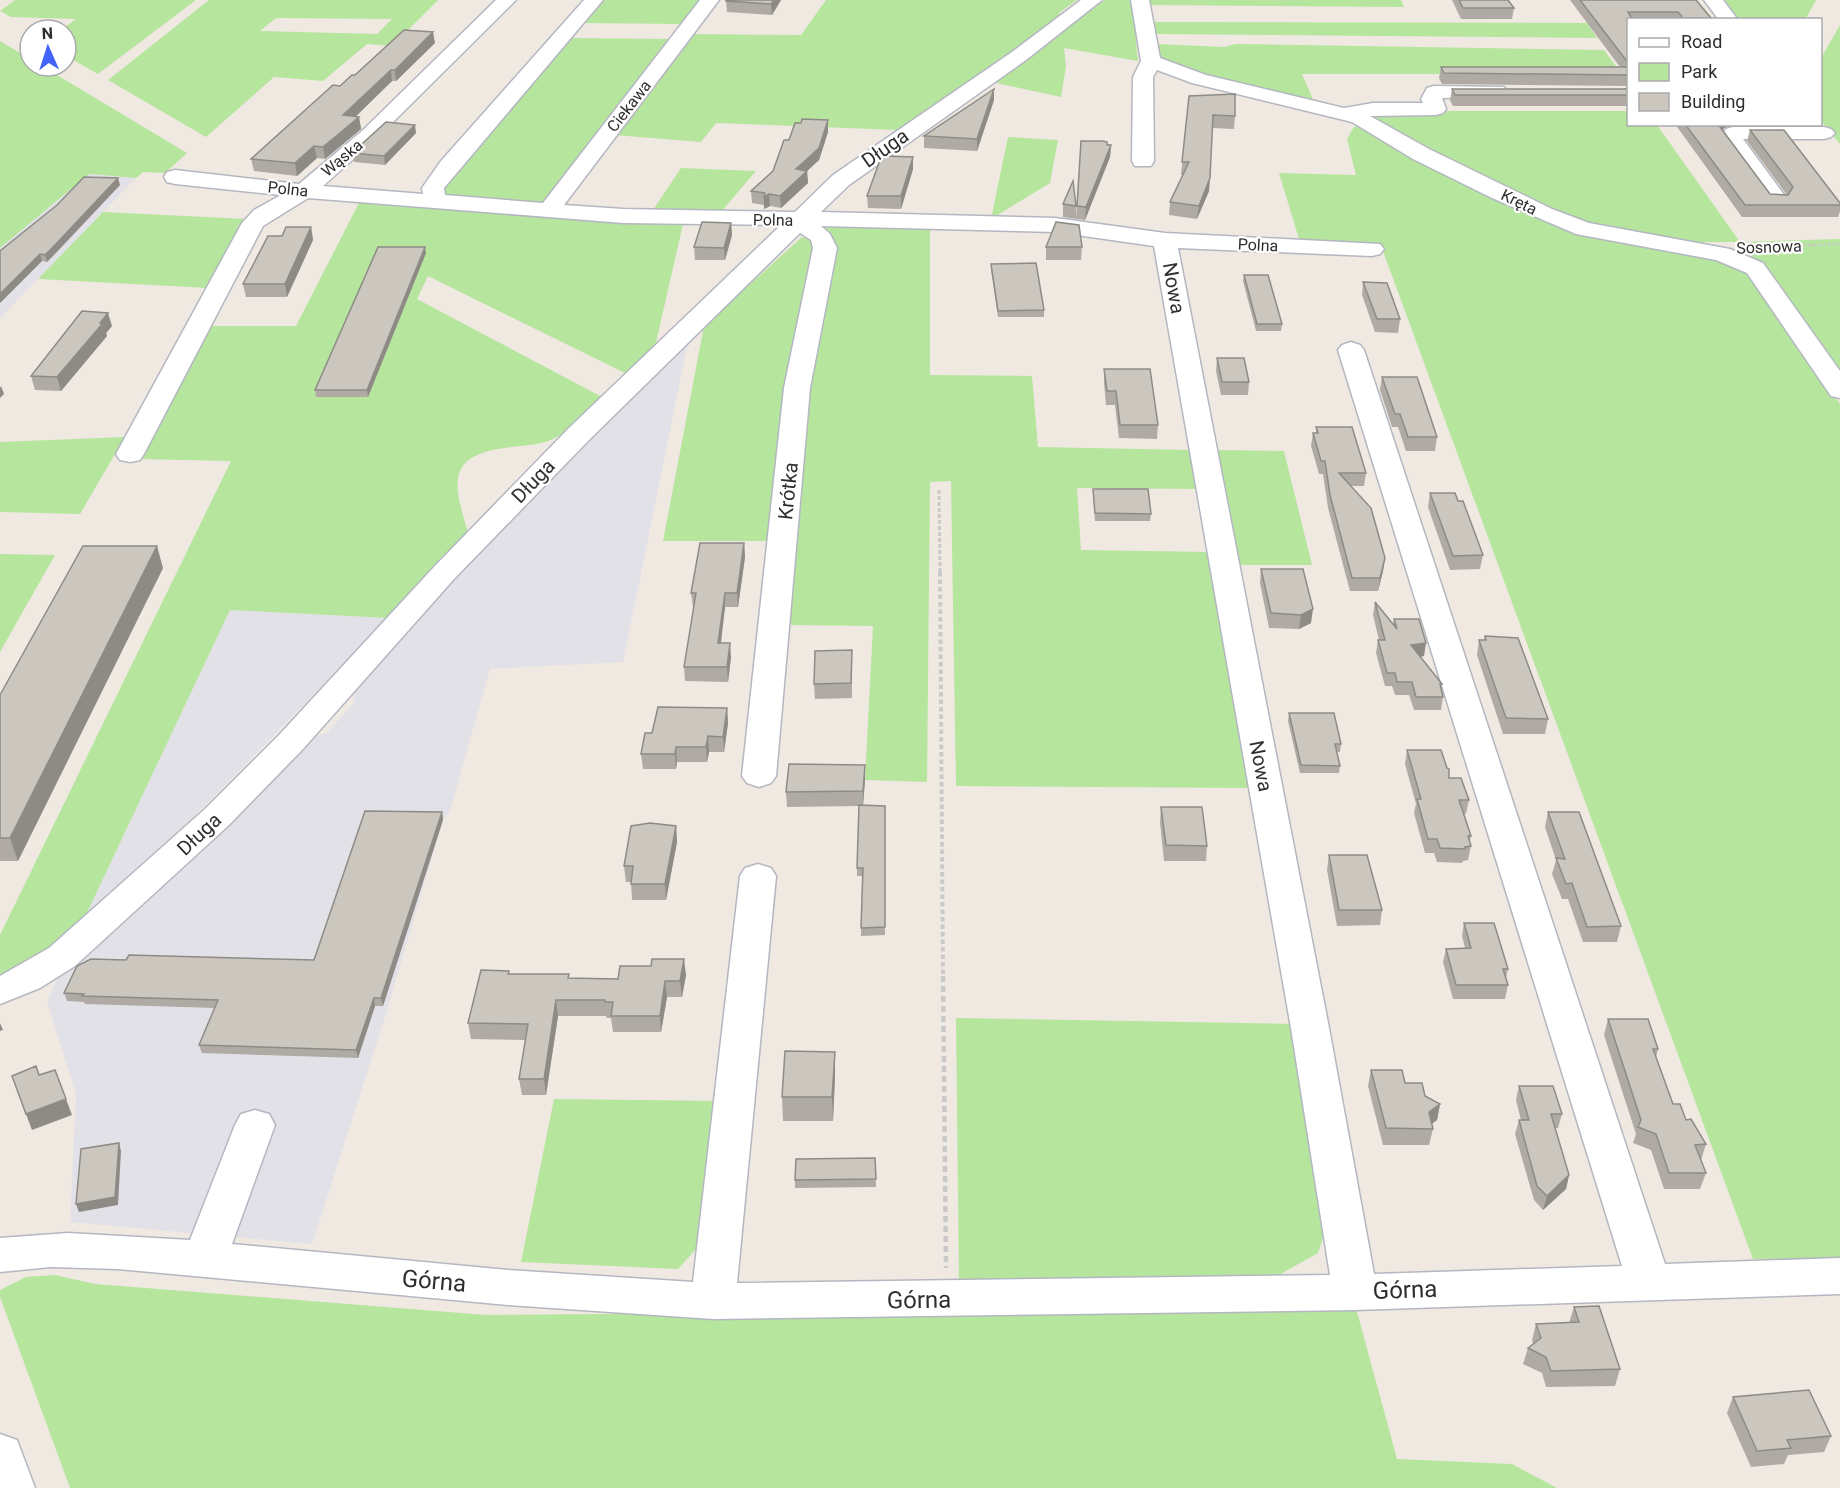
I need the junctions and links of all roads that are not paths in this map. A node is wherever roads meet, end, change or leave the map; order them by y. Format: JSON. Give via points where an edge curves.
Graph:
{"nodes":[{"id":1,"x":507,"y":0,"type":"edge"},
{"id":2,"x":594,"y":0,"type":"edge"},
{"id":3,"x":710,"y":0,"type":"edge"},
{"id":4,"x":1094,"y":0,"type":"edge"},
{"id":5,"x":1140,"y":0,"type":"edge"},
{"id":6,"x":1713,"y":0,"type":"edge"},
{"id":7,"x":1728,"y":18,"type":"edge"},
{"id":8,"x":1151,"y":62,"type":"junction"},
{"id":9,"x":1517,"y":91,"type":"edge"},
{"id":10,"x":1346,"y":114,"type":"junction"},
{"id":11,"x":1821,"y":129,"type":"edge"},
{"id":12,"x":1143,"y":161,"type":"dead end"},
{"id":13,"x":175,"y":177,"type":"dead end"},
{"id":14,"x":304,"y":191,"type":"junction"},
{"id":15,"x":1777,"y":200,"type":"edge"},
{"id":16,"x":435,"y":201,"type":"junction"},
{"id":17,"x":548,"y":211,"type":"junction"},
{"id":18,"x":800,"y":222,"type":"junction"},
{"id":19,"x":1165,"y":240,"type":"junction"},
{"id":20,"x":1372,"y":249,"type":"dead end"},
{"id":21,"x":1351,"y":350,"type":"dead end"},
{"id":22,"x":1840,"y":390,"type":"edge"},
{"id":23,"x":130,"y":454,"type":"dead end"},
{"id":24,"x":759,"y":776,"type":"dead end"},
{"id":25,"x":758,"y":876,"type":"dead end"},
{"id":26,"x":0,"y":991,"type":"edge"},
{"id":27,"x":255,"y":1125,"type":"dead end"},
{"id":28,"x":0,"y":1255,"type":"edge"},
{"id":29,"x":206,"y":1258,"type":"junction"},
{"id":30,"x":1840,"y":1276,"type":"edge"},
{"id":31,"x":1649,"y":1281,"type":"junction"},
{"id":32,"x":1355,"y":1292,"type":"junction"},
{"id":33,"x":713,"y":1301,"type":"junction"},
{"id":34,"x":0,"y":1454,"type":"edge"},
{"id":35,"x":11,"y":1488,"type":"edge"}],
"edges":[{"from":1,"to":14,"type":"street","name":"Wąska","via":[[369,135]]},
{"from":2,"to":16,"type":"street","via":[[449,166],[433,188]]},
{"from":3,"to":17,"type":"street","name":"Ciekawa"},
{"from":4,"to":18,"type":"street","name":"Długa","via":[[864,162]]},
{"from":5,"to":8,"type":"street"},
{"from":6,"to":7,"type":"street"},
{"from":8,"to":10,"type":"street","name":"Kręta","via":[[1199,79]]},
{"from":8,"to":12,"type":"street","via":[[1143,77]]},
{"from":9,"to":10,"type":"street","via":[[1434,92],[1431,99],[1436,109],[1373,109]]},
{"from":10,"to":22,"type":"street","name":"Kręta","via":[[1544,214],[1584,229],[1722,254],[1755,268]]},
{"from":11,"to":15,"type":"street","via":[[1733,133],[1731,138]]},
{"from":13,"to":14,"type":"street","name":"Polna"},
{"from":14,"to":16,"type":"street","name":"Polna"},
{"from":14,"to":23,"type":"street","name":"Wąska","via":[[253,224]]},
{"from":16,"to":17,"type":"street","name":"Polna"},
{"from":17,"to":18,"type":"street","name":"Polna"},
{"from":18,"to":19,"type":"street","name":"Polna","via":[[972,221],[1055,225]]},
{"from":18,"to":24,"type":"street","name":"Krótka","via":[[819,234],[825,248],[797,388]]},
{"from":18,"to":26,"type":"street","name":"Długa","via":[[570,443],[217,818],[62,957]]},
{"from":19,"to":20,"type":"street","name":"Polna"},
{"from":19,"to":32,"type":"street","name":"Nowa"},
{"from":21,"to":31,"type":"street"},
{"from":25,"to":33,"type":"street"},
{"from":27,"to":29,"type":"street"},
{"from":28,"to":29,"type":"street","name":"Górna","via":[[88,1251]]},
{"from":29,"to":33,"type":"street","name":"Górna","via":[[436,1282]]},
{"from":30,"to":31,"type":"street","name":"Górna"},
{"from":31,"to":32,"type":"street","name":"Górna"},
{"from":32,"to":33,"type":"street","name":"Górna"},
{"from":34,"to":35,"type":"street"}]}
